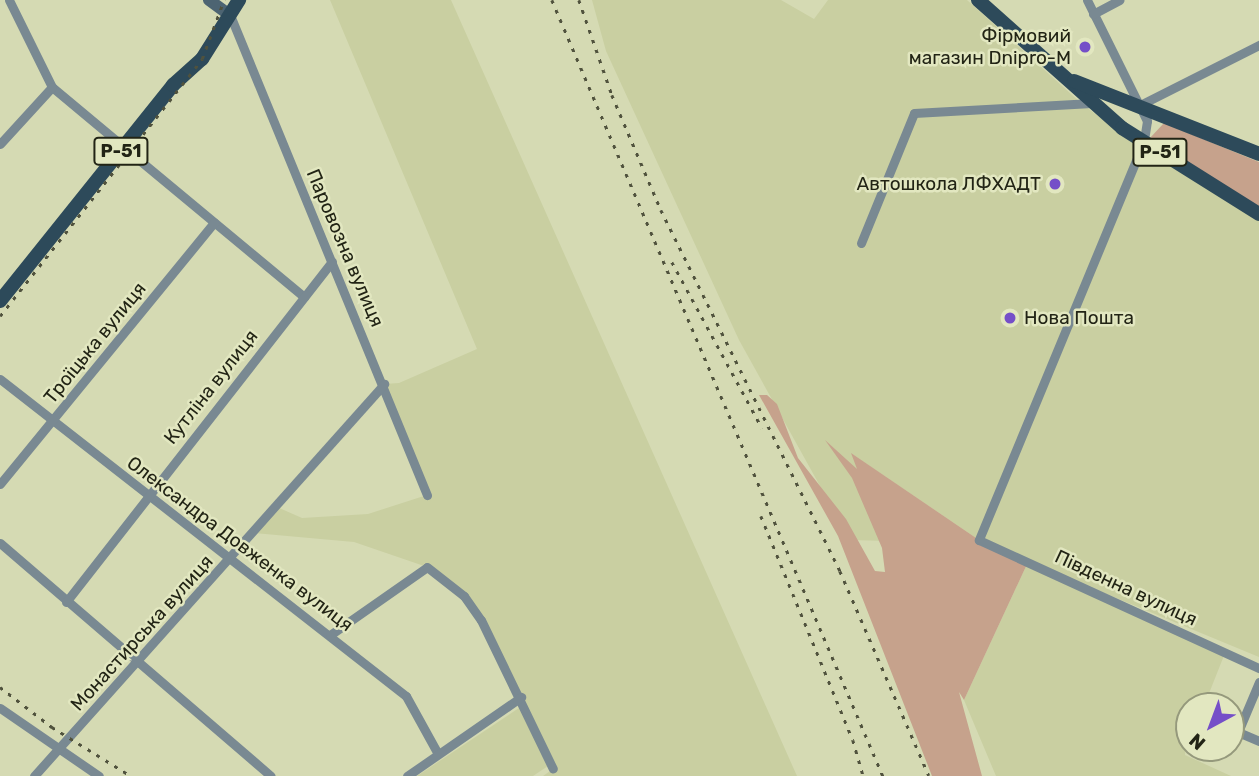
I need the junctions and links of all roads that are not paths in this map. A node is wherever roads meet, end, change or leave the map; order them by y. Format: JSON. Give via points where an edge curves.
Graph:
{"nodes":[{"id":1,"x":9,"y":0,"type":"edge"},
{"id":2,"x":209,"y":0,"type":"edge"},
{"id":3,"x":239,"y":0,"type":"edge"},
{"id":4,"x":978,"y":0,"type":"edge"},
{"id":5,"x":1087,"y":0,"type":"edge"},
{"id":6,"x":1119,"y":0,"type":"edge"},
{"id":7,"x":1093,"y":14,"type":"junction"},
{"id":8,"x":230,"y":15,"type":"junction"},
{"id":9,"x":1259,"y":45,"type":"edge"},
{"id":10,"x":1069,"y":79,"type":"junction"},
{"id":11,"x":52,"y":87,"type":"junction"},
{"id":12,"x":1092,"y":103,"type":"junction"},
{"id":13,"x":1138,"y":106,"type":"junction"},
{"id":14,"x":1144,"y":141,"type":"junction"},
{"id":15,"x":0,"y":144,"type":"edge"},
{"id":16,"x":124,"y":147,"type":"junction"},
{"id":17,"x":1259,"y":154,"type":"edge"},
{"id":18,"x":138,"y":159,"type":"dead end"},
{"id":19,"x":1259,"y":214,"type":"edge"},
{"id":20,"x":214,"y":223,"type":"junction"},
{"id":21,"x":861,"y":243,"type":"dead end"},
{"id":22,"x":332,"y":261,"type":"junction"},
{"id":23,"x":304,"y":297,"type":"junction"},
{"id":24,"x":0,"y":301,"type":"edge"},
{"id":25,"x":0,"y":379,"type":"edge"},
{"id":26,"x":384,"y":384,"type":"junction"},
{"id":27,"x":54,"y":422,"type":"junction"},
{"id":28,"x":0,"y":484,"type":"edge"},
{"id":29,"x":427,"y":495,"type":"dead end"},
{"id":30,"x":148,"y":498,"type":"junction"},
{"id":31,"x":0,"y":543,"type":"edge"},
{"id":32,"x":233,"y":559,"type":"junction"},
{"id":33,"x":66,"y":601,"type":"junction"},
{"id":34,"x":330,"y":635,"type":"junction"},
{"id":35,"x":138,"y":664,"type":"junction"},
{"id":36,"x":1259,"y":668,"type":"edge"},
{"id":37,"x":1259,"y":682,"type":"edge"},
{"id":38,"x":521,"y":697,"type":"junction"},
{"id":39,"x":0,"y":708,"type":"edge"},
{"id":40,"x":1259,"y":741,"type":"edge"},
{"id":41,"x":59,"y":750,"type":"junction"},
{"id":42,"x":438,"y":754,"type":"junction"},
{"id":43,"x":553,"y":769,"type":"dead end"},
{"id":44,"x":34,"y":776,"type":"edge"},
{"id":45,"x":99,"y":776,"type":"edge"},
{"id":46,"x":271,"y":776,"type":"edge"},
{"id":47,"x":407,"y":776,"type":"edge"}],
"edges":[{"from":1,"to":11,"type":"street"},
{"from":2,"to":8,"type":"main road"},
{"from":3,"to":8,"type":"main road","number":"Р-51"},
{"from":4,"to":10,"type":"main road","number":"Р-51"},
{"from":5,"to":7,"type":"street"},
{"from":6,"to":7,"type":"street"},
{"from":7,"to":13,"type":"street"},
{"from":8,"to":16,"type":"main road","number":"Р-51","via":[[202,59],[173,85]]},
{"from":8,"to":22,"type":"street","name":"Паровозна вулиця"},
{"from":9,"to":13,"type":"street"},
{"from":10,"to":12,"type":"main road","number":"Р-51"},
{"from":10,"to":13,"type":"main road","number":"Р-51"},
{"from":11,"to":15,"type":"street"},
{"from":11,"to":16,"type":"street"},
{"from":12,"to":14,"type":"main road","number":"Р-51"},
{"from":12,"to":21,"type":"street","via":[[914,113]]},
{"from":13,"to":14,"type":"street","via":[[1147,121]]},
{"from":13,"to":17,"type":"main road","number":"Р-51"},
{"from":14,"to":19,"type":"main road","number":"Р-51"},
{"from":14,"to":36,"type":"street","name":"Південна вулиця","via":[[979,540]]},
{"from":16,"to":24,"type":"main road","number":"Р-51"},
{"from":18,"to":20,"type":"street"},
{"from":20,"to":23,"type":"street"},
{"from":20,"to":27,"type":"street","name":"Троїцька вулиця"},
{"from":22,"to":23,"type":"street","name":"Кутліна вулиця"},
{"from":22,"to":26,"type":"street","name":"Паровозна вулиця"},
{"from":23,"to":30,"type":"street","name":"Кутліна вулиця"},
{"from":25,"to":27,"type":"street","name":"Олександра Довженка вулиця"},
{"from":26,"to":29,"type":"street","name":"Паровозна вулиця"},
{"from":26,"to":32,"type":"street","name":"Монастирська вулиця"},
{"from":27,"to":28,"type":"street","name":"Троїцька вулиця"},
{"from":27,"to":30,"type":"street","name":"Олександра Довженка вулиця"},
{"from":30,"to":32,"type":"street","name":"Олександра Довженка вулиця"},
{"from":30,"to":33,"type":"street","name":"Кутліна вулиця"},
{"from":31,"to":33,"type":"street"},
{"from":32,"to":34,"type":"street","name":"Олександра Довженка вулиця"},
{"from":32,"to":35,"type":"street","name":"Монастирська вулиця"},
{"from":33,"to":35,"type":"street"},
{"from":34,"to":38,"type":"street","via":[[427,567],[464,596]]},
{"from":34,"to":42,"type":"street","name":"Олександра Довженка вулиця","via":[[406,696]]},
{"from":35,"to":41,"type":"street","name":"Монастирська вулиця"},
{"from":35,"to":46,"type":"street"},
{"from":37,"to":40,"type":"street","via":[[1238,732]]},
{"from":38,"to":42,"type":"street"},
{"from":38,"to":43,"type":"street"},
{"from":39,"to":41,"type":"street"},
{"from":41,"to":44,"type":"street","name":"Монастирська вулиця"},
{"from":41,"to":45,"type":"street"},
{"from":42,"to":47,"type":"street"}]}
